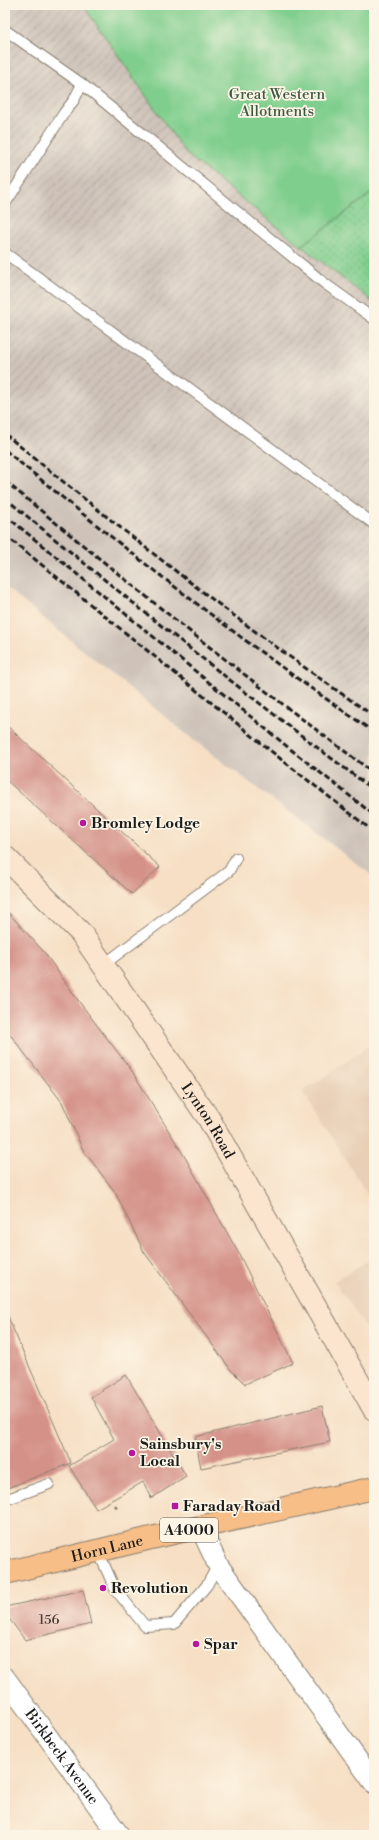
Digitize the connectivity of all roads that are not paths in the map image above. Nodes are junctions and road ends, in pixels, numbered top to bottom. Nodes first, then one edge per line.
1 (5, 30) edge
2 (82, 84) junction
3 (5, 204) edge
4 (5, 254) edge
5 (374, 319) edge
6 (374, 524) edge
7 (5, 858) edge
8 (236, 858) dead end
9 (103, 965) junction
10 (374, 1409) edge
11 (49, 1484) dead end
12 (374, 1488) edge
13 (5, 1500) edge
14 (200, 1527) junction
15 (98, 1550) junction
16 (218, 1565) junction
17 (6, 1569) edge
18 (5, 1678) edge
19 (374, 1783) edge
20 (119, 1835) edge

1 - 2 lane
2 - 3 lane
2 - 5 lane
4 - 6 lane
7 - 9 street, Lynton Road
8 - 9 lane
9 - 10 street, Lynton Road
11 - 13 lane
12 - 14 main road, Horn Lane / A4000
14 - 15 main road, Horn Lane / A4000
14 - 16 street
15 - 16 lane
15 - 17 main road, Horn Lane / A4000
16 - 19 street
18 - 20 street, Birkbeck Avenue

